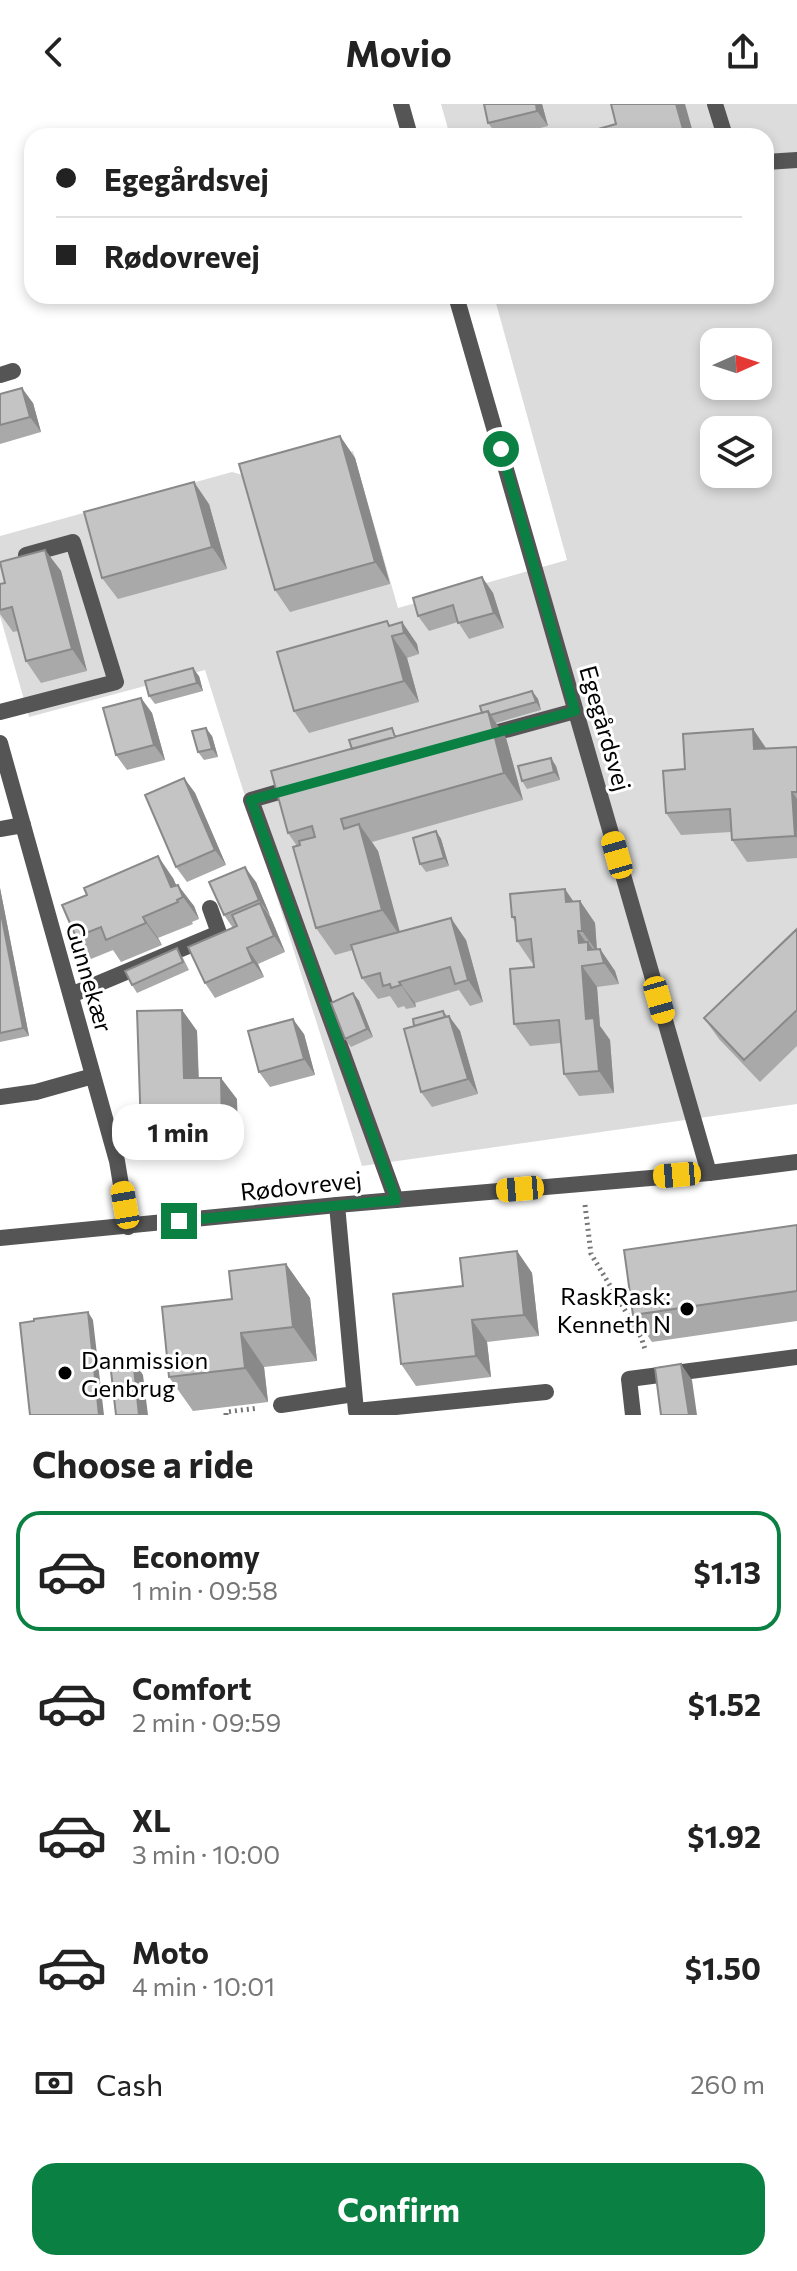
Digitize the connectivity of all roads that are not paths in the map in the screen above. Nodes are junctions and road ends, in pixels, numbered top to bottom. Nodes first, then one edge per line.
1 (401, 104) edge
2 (715, 104) edge
3 (408, 128) edge
4 (722, 128) edge
5 (797, 160) edge
6 (774, 161) edge
7 (458, 304) edge
8 (22, 556) edge
9 (575, 711) junction
10 (0, 712) edge
11 (0, 743) edge
12 (457, 743) edge
13 (310, 783) edge
14 (23, 825) junction
15 (0, 829) edge
16 (210, 908) edge
17 (71, 995) junction
18 (93, 1076) junction
19 (0, 1097) edge
20 (797, 1162) edge
21 (709, 1173) junction
22 (396, 1200) junction
23 (337, 1205) junction
24 (128, 1227) junction
25 (0, 1238) edge
26 (797, 1357) edge
27 (546, 1392) dead end
28 (354, 1394) junction
29 (281, 1405) road end
30 (633, 1415) edge

1 - 3 street
2 - 4 street
5 - 6 street
7 - 9 street, Egegårdsvej
8 - 10 street
9 - 12 street
9 - 21 street, Egegårdsvej
11 - 14 street, Gunnekær
13 - 22 street
14 - 15 street
14 - 17 street, Gunnekær
16 - 17 street
17 - 18 street, Gunnekær
18 - 19 street
18 - 24 street, Gunnekær
20 - 21 street, Rødovrevej
21 - 22 street, Rødovrevej
22 - 23 street, Rødovrevej
23 - 24 street, Rødovrevej
23 - 28 street
24 - 25 street, Rødovrevej
26 - 30 street
27 - 28 street
28 - 29 street

